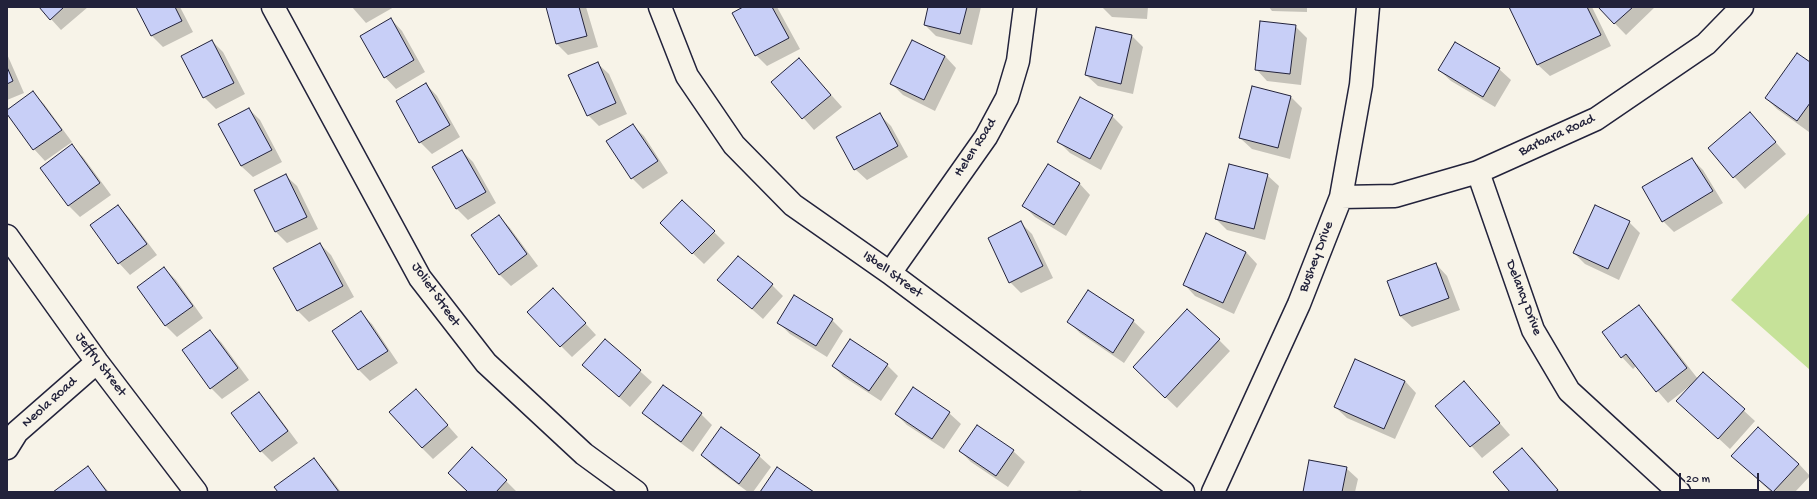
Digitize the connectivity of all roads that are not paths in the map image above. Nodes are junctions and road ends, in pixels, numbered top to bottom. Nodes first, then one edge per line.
1 (273, 7) edge
2 (660, 7) edge
3 (1026, 7) edge
4 (1368, 7) edge
5 (1742, 7) edge
6 (1478, 172) junction
7 (1341, 197) junction
8 (7, 236) edge
9 (890, 273) junction
10 (97, 362) junction
11 (7, 448) edge
12 (196, 492) edge
13 (636, 492) edge
14 (1183, 492) edge
15 (1213, 492) edge
16 (1679, 492) edge

1 - 13 street, Joliet Street
2 - 9 street, Isbell Street
3 - 9 street, Helen Road
4 - 7 street, Bushey Drive
5 - 6 street, Barbara Road
6 - 7 street, Barbara Road
6 - 16 street, Delancy Drive
7 - 15 street, Bushey Drive
8 - 10 street, Jeffry Street
9 - 14 street, Isbell Street
10 - 11 street, Neola Road
10 - 12 street, Jeffry Street

